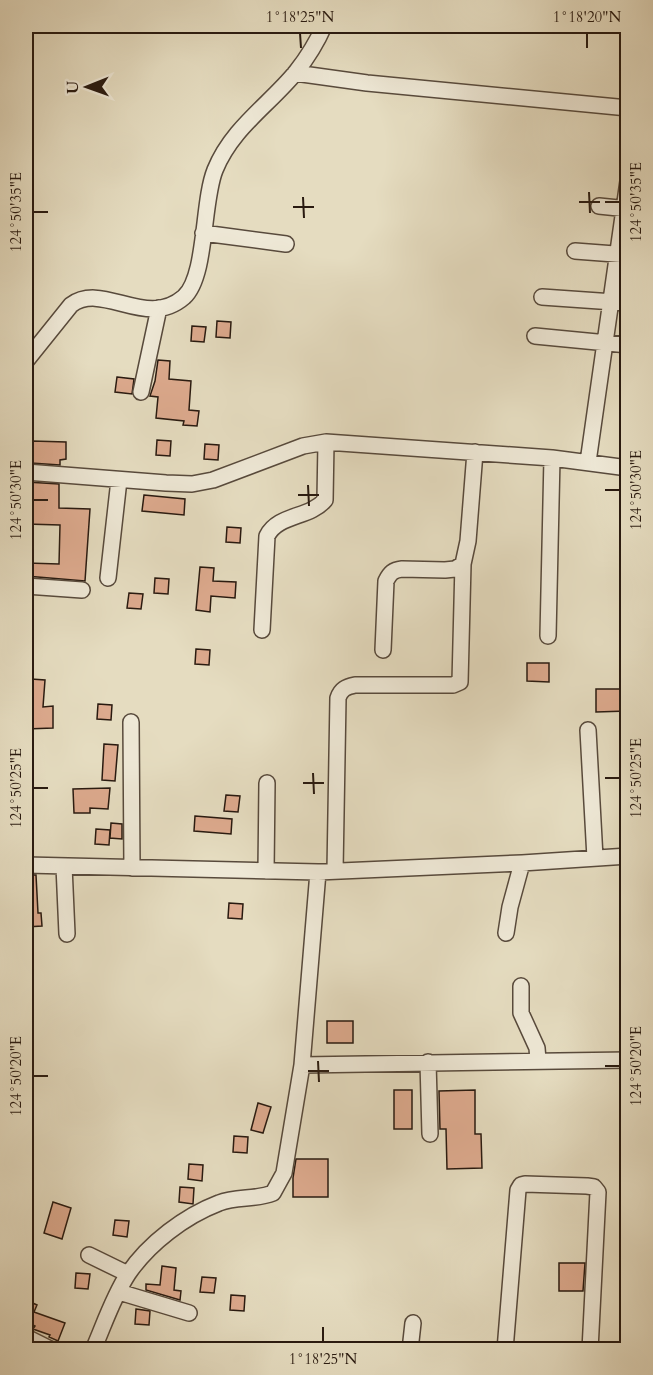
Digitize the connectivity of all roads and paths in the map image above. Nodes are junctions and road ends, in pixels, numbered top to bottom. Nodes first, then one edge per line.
1 (324, 26) edge
2 (295, 73) junction
3 (627, 108) edge
4 (627, 180) edge
5 (599, 206) dead end
6 (625, 209) edge
7 (203, 233) junction
8 (286, 244) dead end
9 (575, 251) dead end
10 (622, 255) edge
11 (542, 297) dead end
12 (610, 302) junction
13 (627, 303) edge
14 (159, 308) junction
15 (535, 336) dead end
16 (604, 342) junction
17 (627, 345) edge
18 (26, 361) edge
19 (141, 392) dead end
20 (326, 442) junction
21 (475, 452) junction
22 (552, 458) junction
23 (588, 462) junction
24 (627, 468) edge
25 (26, 472) edge
26 (119, 480) junction
27 (463, 564) junction
28 (108, 578) dead end
29 (26, 586) edge
30 (82, 590) dead end
31 (262, 630) dead end
32 (548, 636) dead end
33 (383, 650) dead end
34 (131, 722) dead end
35 (588, 730) dead end
36 (267, 783) dead end
37 (627, 856) edge
38 (595, 858) junction
39 (522, 863) junction
40 (26, 866) edge
41 (64, 866) junction
42 (132, 868) junction
43 (266, 871) junction
44 (335, 871) junction
45 (318, 872) junction
46 (506, 933) dead end
47 (67, 934) dead end
48 (521, 986) dead end
49 (538, 1060) junction
50 (627, 1060) edge
51 (428, 1062) junction
52 (302, 1065) junction
53 (430, 1134) dead end
54 (89, 1255) dead end
55 (128, 1274) junction
56 (119, 1292) junction
57 (189, 1313) dead end
58 (413, 1323) dead end
59 (26, 1337) edge
60 (52, 1350) edge
61 (93, 1350) edge
62 (410, 1350) edge
63 (505, 1350) edge
64 (590, 1350) edge

1 - 2 street
2 - 3 street
2 - 7 street
4 - 6 street
5 - 6 street
6 - 10 street
7 - 8 street
7 - 14 street
9 - 10 street
10 - 12 street
11 - 12 street
12 - 13 street
12 - 16 street
14 - 18 street
14 - 19 street
15 - 16 street
16 - 17 street
16 - 23 street
20 - 21 street
20 - 26 street
20 - 31 street
21 - 22 street
21 - 27 street
22 - 23 street
22 - 32 street
23 - 24 street
25 - 26 street
26 - 28 street
27 - 33 street
27 - 44 street
29 - 30 street
34 - 42 street
35 - 38 street
36 - 43 street
37 - 38 street
38 - 39 street
39 - 44 street
39 - 46 street
40 - 41 street
41 - 42 street
41 - 47 street
42 - 43 street
43 - 45 street
44 - 45 street
45 - 52 street
48 - 49 street
49 - 50 street
49 - 51 street
51 - 52 street
51 - 53 street
52 - 55 street
54 - 55 street
55 - 56 street
56 - 57 street
56 - 61 street
58 - 62 street
59 - 60 street
63 - 64 street

